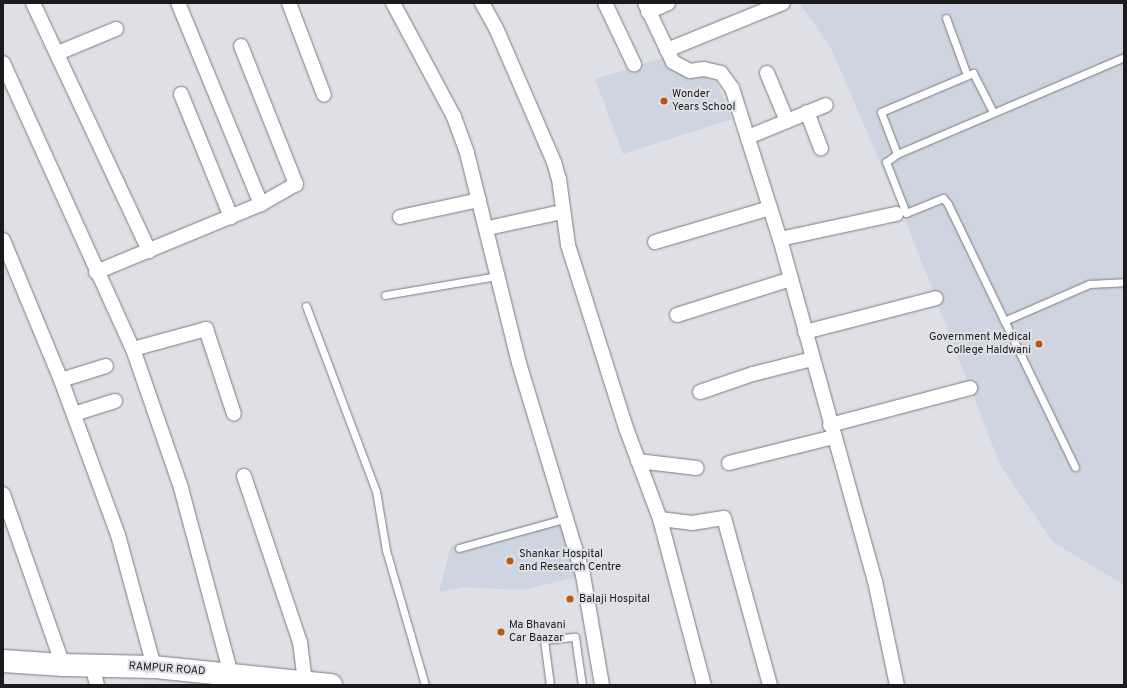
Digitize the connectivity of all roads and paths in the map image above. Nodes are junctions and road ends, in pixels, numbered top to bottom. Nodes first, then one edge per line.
1 (33, 3) edge
2 (178, 3) edge
3 (289, 3) edge
4 (393, 3) edge
5 (482, 3) edge
6 (605, 3) edge
7 (668, 3) edge
8 (783, 3) edge
9 (646, 7) edge
10 (946, 18) dead end
11 (116, 30) dead end
12 (241, 46) dead end
13 (667, 50) junction
14 (58, 52) junction
15 (1124, 57) edge
16 (3, 63) edge
17 (634, 64) dead end
18 (767, 73) dead end
19 (967, 75) junction
20 (181, 94) dead end
21 (324, 95) dead end
22 (826, 105) dead end
23 (807, 112) junction
24 (994, 112) junction
25 (787, 121) junction
26 (748, 137) junction
27 (821, 148) dead end
28 (897, 154) junction
29 (479, 200) junction
30 (261, 204) junction
31 (770, 208) junction
32 (562, 212) junction
33 (896, 214) dead end
34 (231, 217) junction
35 (400, 217) dead end
36 (488, 228) junction
37 (780, 239) junction
38 (3, 240) edge
39 (655, 242) dead end
40 (149, 251) junction
41 (96, 272) junction
42 (497, 276) junction
43 (791, 279) junction
44 (1124, 282) edge
45 (385, 295) dead end
46 (936, 298) dead end
47 (306, 306) dead end
48 (677, 315) dead end
49 (1004, 321) junction
50 (805, 332) junction
51 (133, 349) junction
52 (812, 359) junction
53 (106, 366) dead end
54 (61, 380) junction
55 (970, 388) dead end
56 (700, 392) dead end
57 (115, 401) dead end
58 (74, 414) junction
59 (234, 414) dead end
60 (832, 431) junction
61 (638, 461) junction
62 (729, 463) dead end
63 (1075, 467) dead end
64 (697, 468) dead end
65 (244, 476) dead end
66 (3, 494) edge
67 (567, 518) junction
68 (660, 519) junction
69 (459, 548) dead end
70 (3, 661) edge
71 (63, 665) junction
72 (154, 667) junction
73 (94, 675) edge
74 (231, 675) junction
75 (202, 678) edge
76 (305, 682) junction
77 (331, 685) edge
78 (425, 685) edge
79 (550, 685) edge
80 (582, 685) edge
81 (602, 685) edge
82 (704, 685) edge
83 (770, 685) edge
84 (897, 685) edge

1 - 14 street
2 - 30 street
3 - 21 street
4 - 29 street
5 - 32 street
6 - 17 street
7 - 9 street
8 - 13 street
9 - 13 street
10 - 19 lane
11 - 14 street
12 - 30 street
13 - 26 street
14 - 40 street
15 - 24 lane
16 - 41 street
18 - 25 street
19 - 24 lane
19 - 28 lane
20 - 34 street
22 - 23 street
23 - 25 street
23 - 27 street
24 - 28 lane
25 - 26 street
26 - 31 street
28 - 49 lane
29 - 35 street
29 - 36 street
30 - 34 street
31 - 37 street
31 - 39 street
32 - 36 street
32 - 61 street
33 - 37 street
34 - 40 street
36 - 42 street
37 - 43 street
38 - 54 street
40 - 41 street
41 - 51 street
42 - 45 lane
42 - 67 street
43 - 48 street
43 - 50 street
44 - 49 lane
46 - 50 street
47 - 78 lane
49 - 63 lane
50 - 52 street
51 - 59 street
51 - 74 street
52 - 56 street
52 - 60 street
53 - 54 street
54 - 58 street
55 - 60 street
57 - 58 street
58 - 72 street
60 - 62 street
60 - 84 street
61 - 64 street
61 - 68 street
65 - 76 street
66 - 71 street
67 - 69 lane
67 - 81 street
68 - 82 street
68 - 83 street
70 - 71 main road, RAMPUR ROAD
71 - 73 main road, RAMPUR ROAD
72 - 73 main road, RAMPUR ROAD
72 - 75 main road, RAMPUR ROAD
74 - 75 main road, RAMPUR ROAD
74 - 76 main road, RAMPUR ROAD
76 - 77 main road, RAMPUR ROAD
79 - 80 lane

